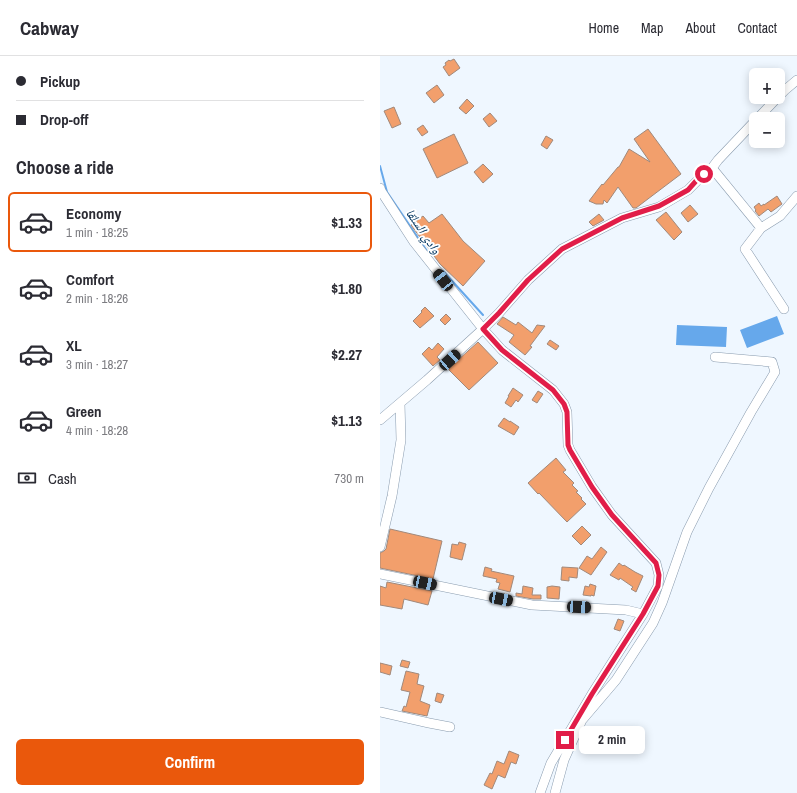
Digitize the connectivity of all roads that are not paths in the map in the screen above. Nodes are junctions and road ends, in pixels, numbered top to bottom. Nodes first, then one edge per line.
1 (797, 80) edge
2 (785, 90) edge
3 (771, 104) edge
4 (763, 112) edge
5 (749, 127) edge
6 (712, 168) junction
7 (380, 188) edge
8 (797, 196) edge
9 (761, 228) junction
10 (784, 309) dead end
11 (483, 329) junction
12 (715, 357) dead end
13 (400, 403) junction
14 (380, 420) edge
15 (380, 547) edge
16 (380, 574) edge
17 (643, 614) junction
18 (380, 712) edge
19 (450, 727) dead end
20 (540, 793) edge
21 (555, 793) edge

1 - 2 street
3 - 4 street
5 - 6 street
6 - 9 street
6 - 11 street
7 - 11 street
8 - 9 street
9 - 10 street
11 - 13 street
11 - 17 street
12 - 21 street
13 - 14 street
13 - 15 street
16 - 17 street
17 - 20 street
18 - 19 street

